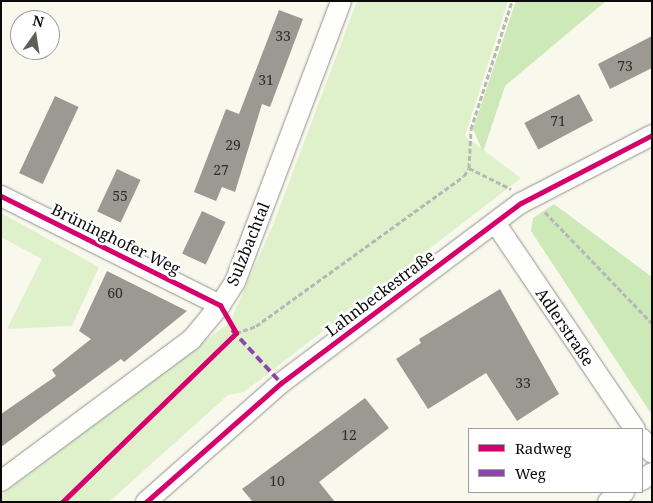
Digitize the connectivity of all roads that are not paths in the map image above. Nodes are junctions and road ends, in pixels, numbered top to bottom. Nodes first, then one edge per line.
1 (341, 1) edge
2 (652, 135) edge
3 (1, 196) edge
4 (496, 224) junction
5 (220, 306) junction
6 (634, 428) edge
7 (643, 440) edge
8 (652, 453) edge
9 (1, 481) edge
10 (622, 493) edge
11 (146, 502) edge
12 (608, 502) edge

1 - 5 street, Sulzbachtal
2 - 4 street, Lahnbeckestraße
3 - 5 street, Brüninghofer Weg
4 - 6 street, Adlerstraße
4 - 11 street, Lahnbeckestraße
5 - 9 street, Sulzbachtal
7 - 8 street
10 - 12 street

